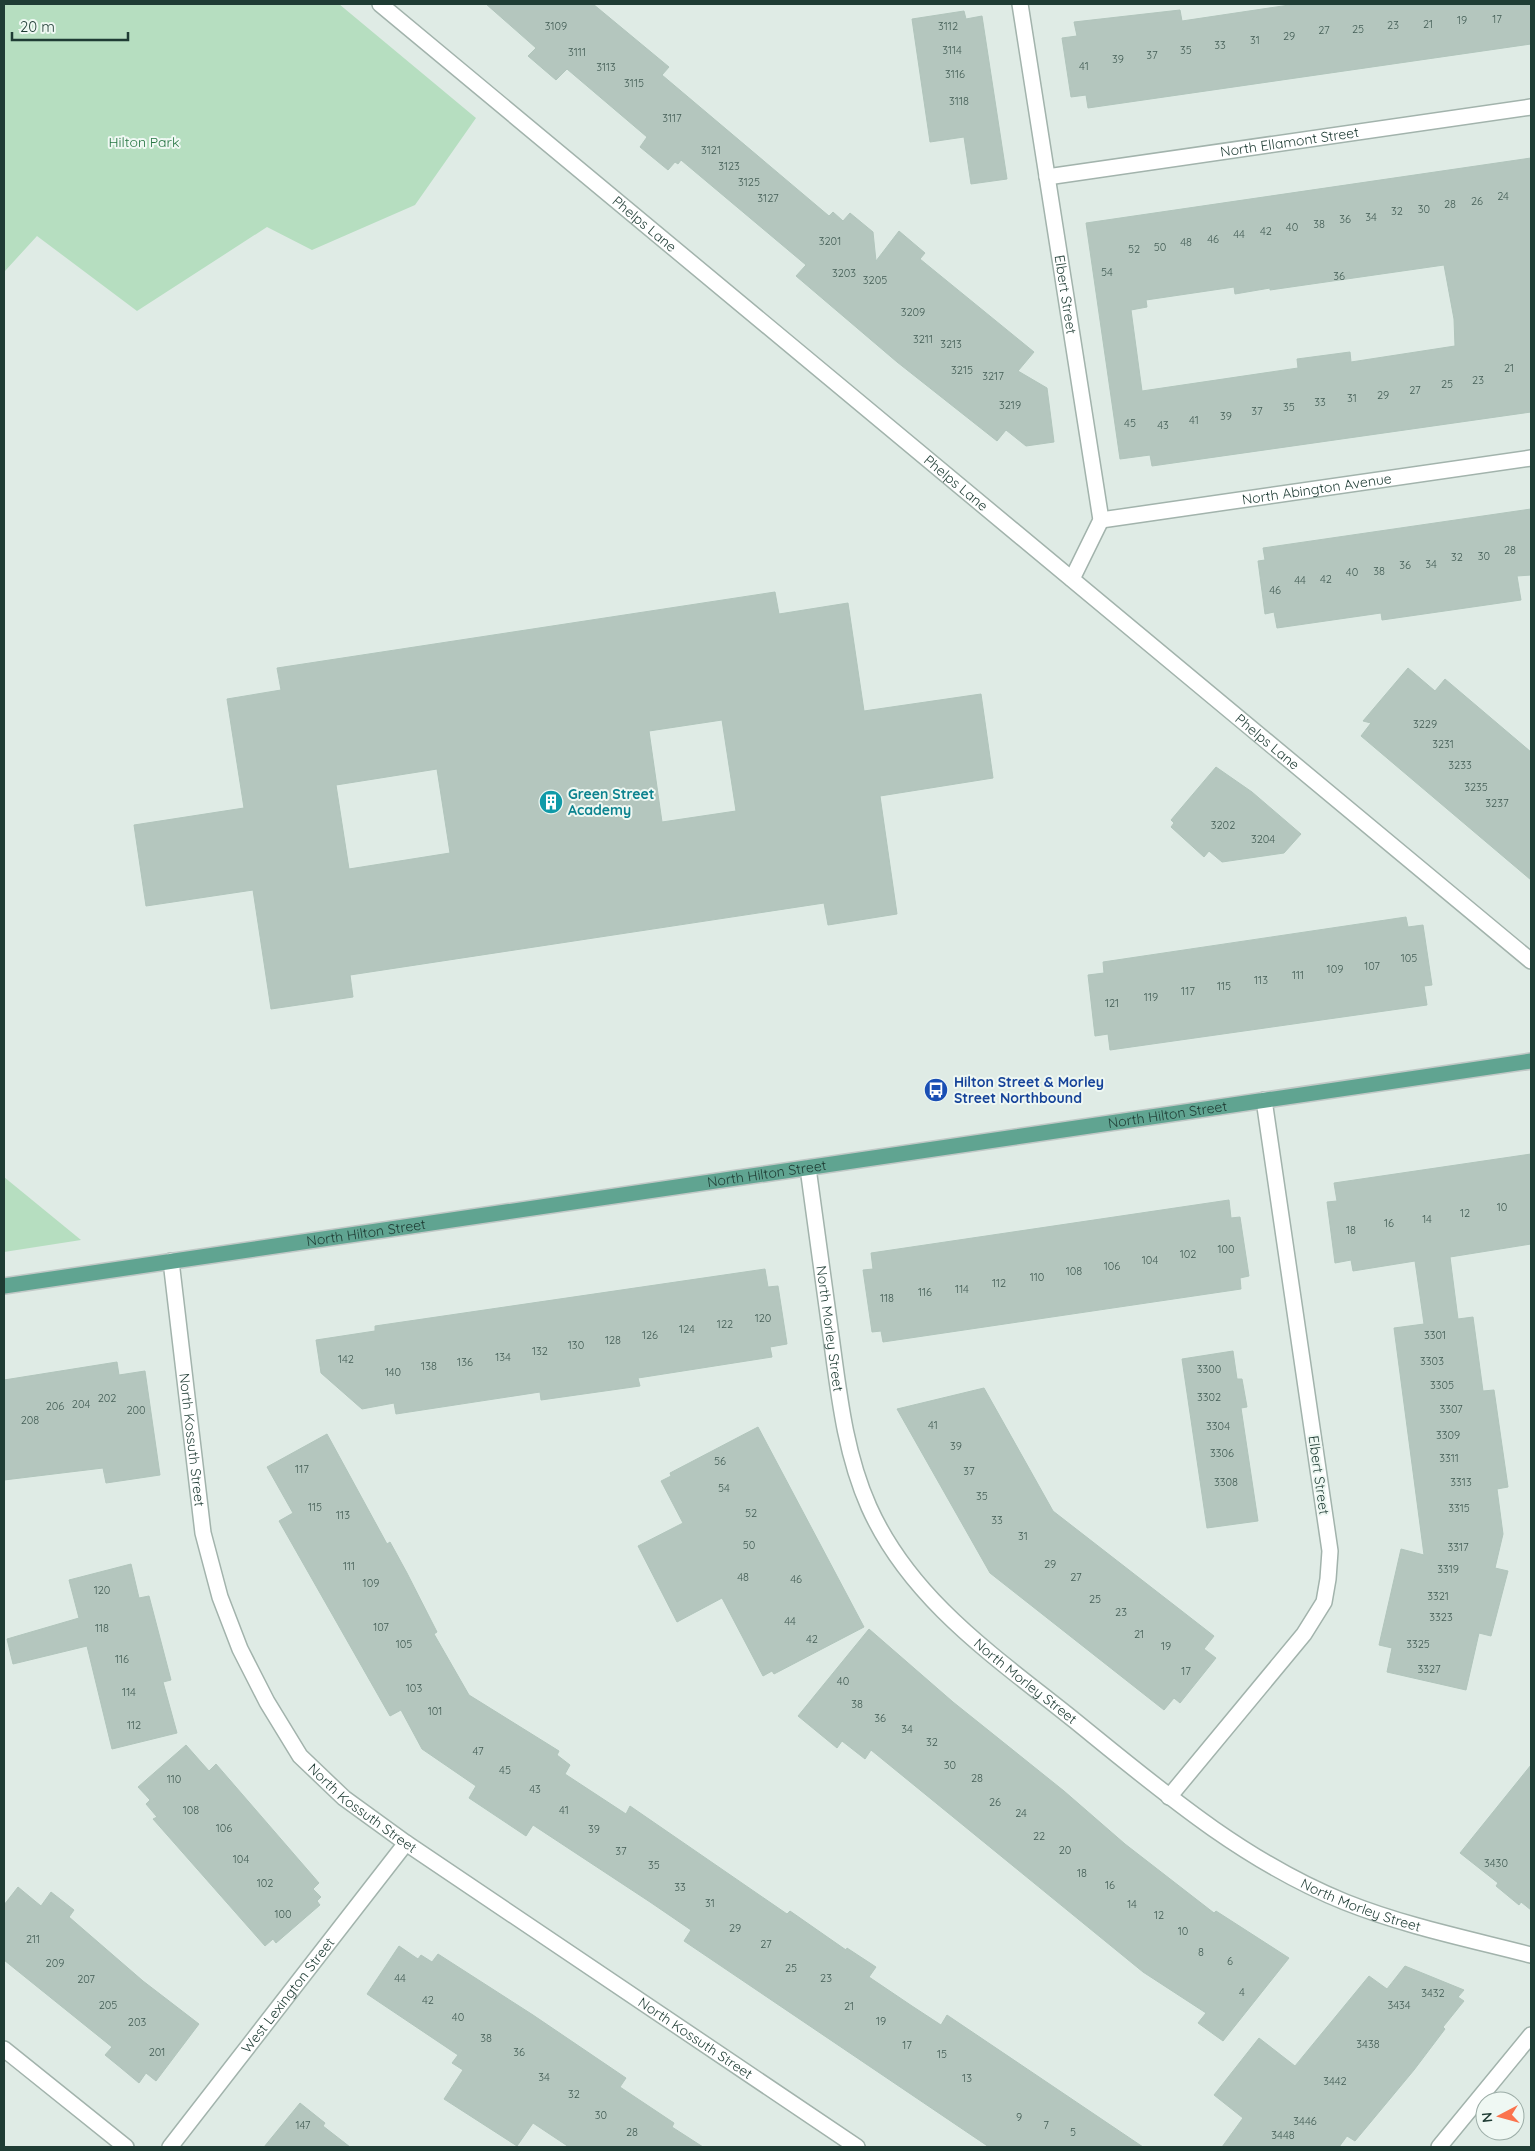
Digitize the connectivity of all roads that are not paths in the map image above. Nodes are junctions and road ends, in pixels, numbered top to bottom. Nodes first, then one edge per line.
1 (380, 4) edge
2 (1020, 4) edge
3 (1531, 107) edge
4 (1047, 177) junction
5 (1531, 458) edge
6 (1101, 520) junction
7 (1072, 579) junction
8 (1531, 961) edge
9 (1531, 1062) edge
10 (1264, 1100) junction
11 (808, 1168) junction
12 (171, 1261) junction
13 (4, 1286) edge
14 (1169, 1797) junction
15 (406, 1843) junction
16 (1531, 1955) edge
17 (1531, 2035) edge
18 (4, 2049) edge
19 (126, 2147) edge
20 (170, 2147) edge
21 (857, 2147) edge
22 (1439, 2147) edge

1 - 7 street, Phelps Lane
2 - 4 street, Elbert Street
3 - 4 street, North Ellamont Street
4 - 6 street, Elbert Street
5 - 6 street, North Abington Avenue
6 - 7 street
7 - 8 street, Phelps Lane
9 - 10 main road, North Hilton Street
10 - 11 main road, North Hilton Street
10 - 14 street, Elbert Street
11 - 12 main road, North Hilton Street
11 - 14 street, North Morley Street
12 - 13 main road, North Hilton Street
12 - 15 street, North Kossuth Street
14 - 16 street, North Morley Street
15 - 20 street, West Lexington Street
15 - 21 street, North Kossuth Street
17 - 22 street
18 - 19 street

